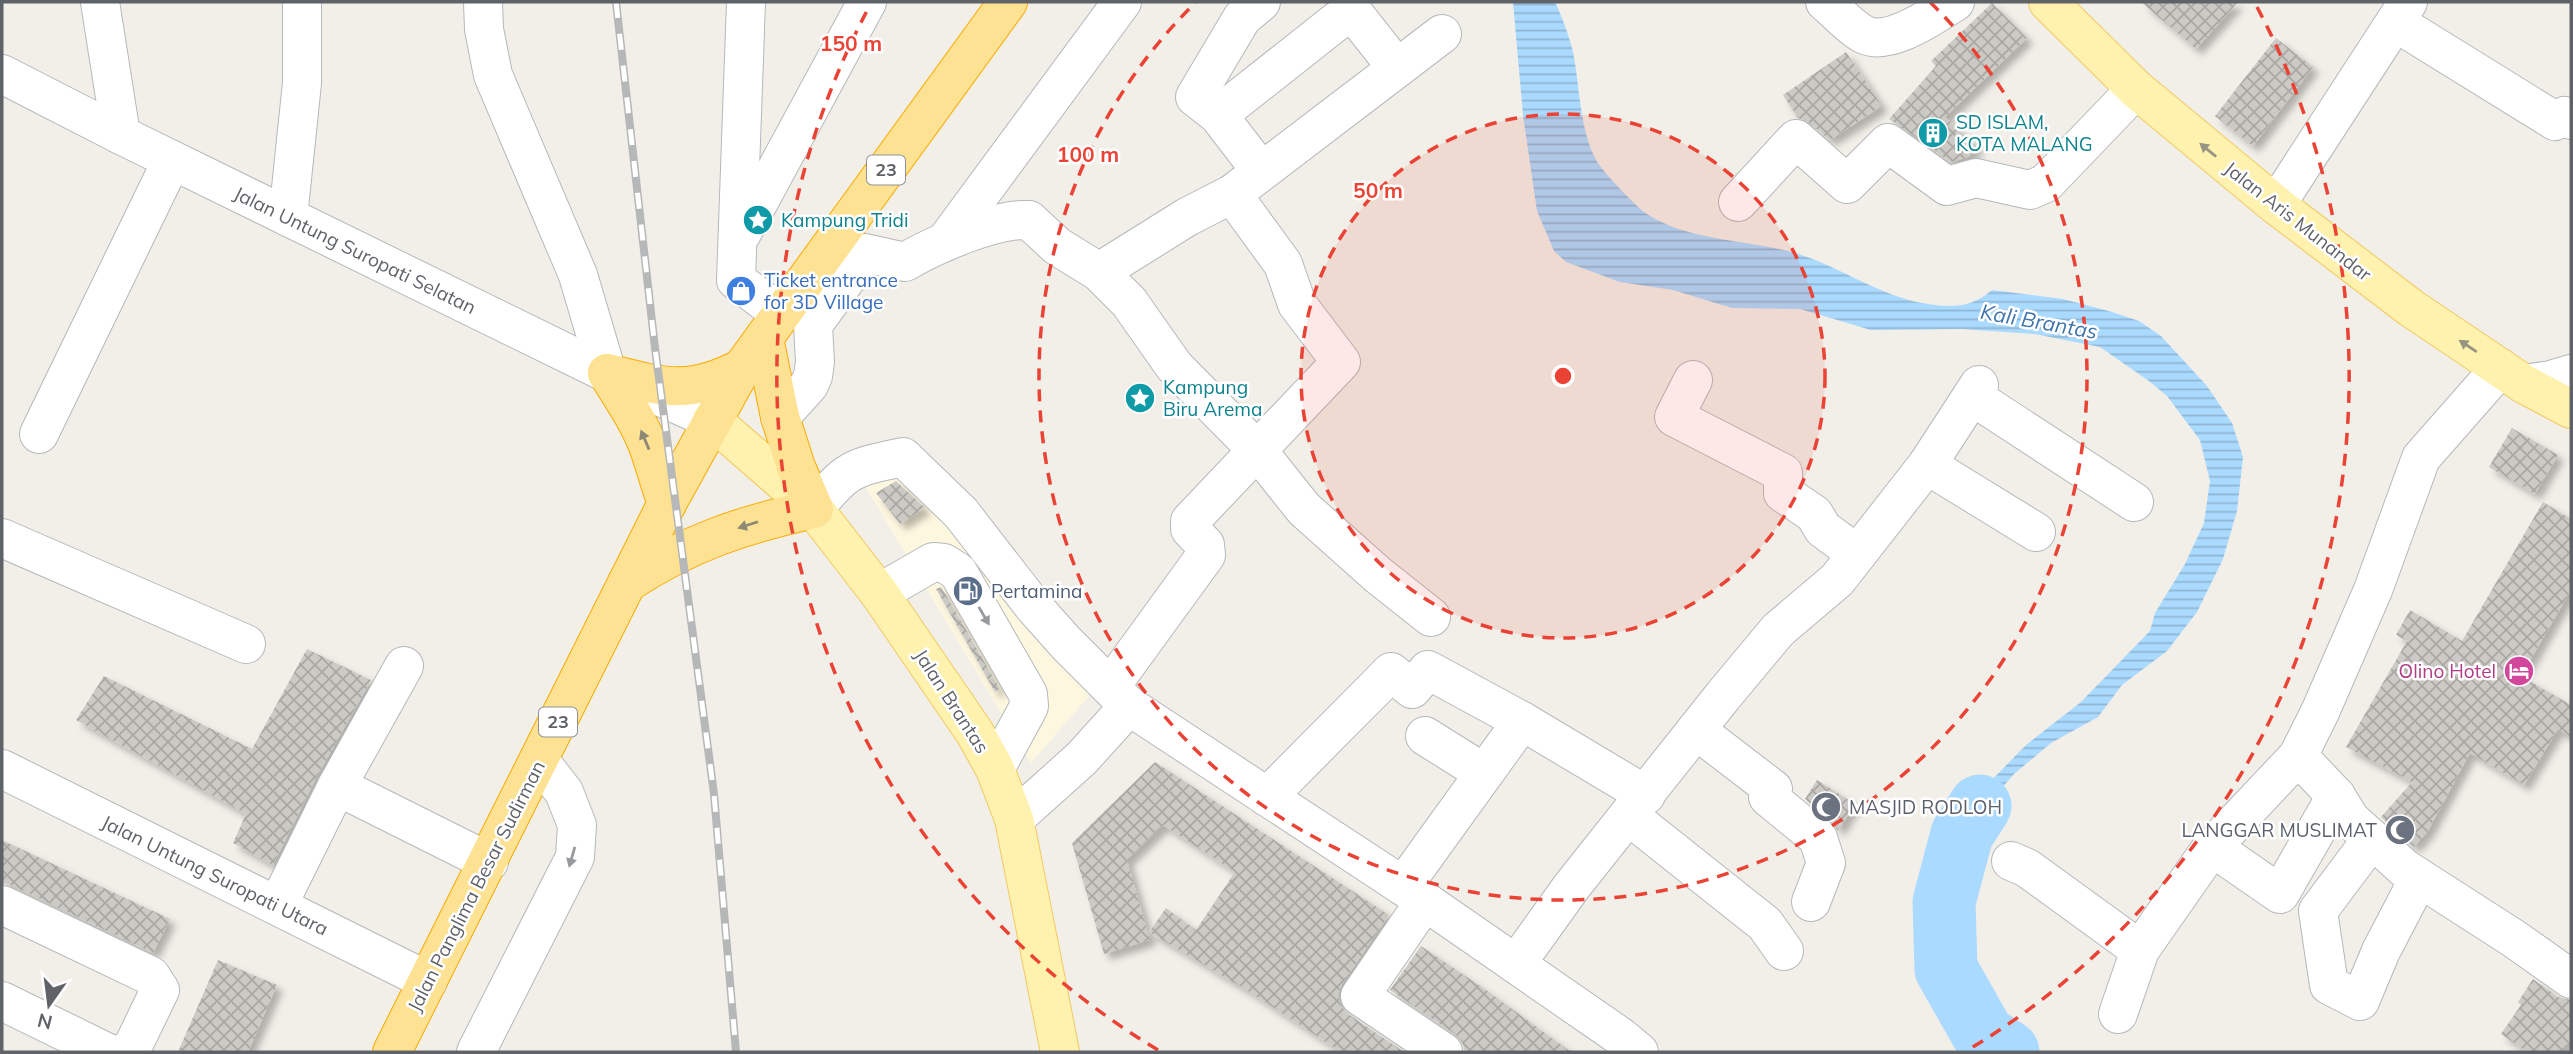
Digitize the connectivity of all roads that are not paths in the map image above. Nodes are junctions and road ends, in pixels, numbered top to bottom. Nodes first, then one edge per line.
1 (100, 2) edge
2 (302, 2) edge
3 (483, 2) edge
4 (746, 2) edge
5 (867, 2) edge
6 (1008, 2) edge
7 (1122, 2) edge
8 (1261, 2) edge
9 (1825, 2) edge
10 (1955, 2) edge
11 (2057, 5) edge
12 (1329, 11) edge
13 (2402, 12) edge
14 (1442, 34) dead end
15 (1396, 68) junction
16 (2, 74) edge
17 (2136, 89) junction
18 (1218, 115) junction
19 (2571, 120) edge
20 (121, 135) junction
21 (172, 160) junction
22 (1247, 182) junction
23 (1738, 202) dead end
24 (2276, 205) junction
25 (288, 217) junction
26 (737, 241) junction
27 (945, 242) junction
28 (1099, 272) junction
29 (762, 340) junction
30 (607, 373) junction
31 (2571, 374) edge
32 (2512, 376) junction
33 (1693, 380) dead end
34 (2571, 409) edge
35 (780, 417) junction
36 (712, 420) junction
37 (39, 434) dead end
38 (1257, 450) junction
39 (1927, 466) junction
40 (2134, 502) dead end
41 (667, 504) junction
42 (814, 509) junction
43 (2036, 532) dead end
44 (2, 538) edge
45 (1857, 554) junction
46 (626, 583) junction
47 (879, 593) junction
48 (1431, 617) dead end
49 (246, 644) dead end
50 (404, 666) dead end
51 (1120, 696) junction
52 (1522, 721) junction
53 (1696, 730) junction
54 (1425, 736) dead end
55 (2298, 756) junction
56 (540, 760) junction
57 (2, 769) edge
58 (995, 769) junction
59 (1484, 773) junction
60 (337, 786) junction
61 (2336, 796) junction
62 (1267, 797) junction
63 (1637, 805) junction
64 (1014, 819) junction
65 (2372, 839) junction
66 (2213, 847) junction
67 (2011, 861) dead end
68 (489, 862) junction
69 (2419, 878) junction
70 (284, 892) junction
71 (1414, 894) junction
72 (1811, 902) dead end
73 (2, 905) edge
74 (2140, 950) junction
75 (1784, 951) dead end
76 (1516, 964) junction
77 (2571, 979) edge
78 (428, 981) junction
79 (2, 1001) edge
80 (2118, 1014) dead end
81 (123, 1052) edge
82 (392, 1052) edge
83 (476, 1052) edge
84 (1060, 1052) edge
85 (1443, 1052) edge
86 (1639, 1052) edge

1 - 20 street
2 - 25 street
3 - 30 street
4 - 26 street
5 - 26 street
6 - 29 highway, 23
7 - 27 street
8 - 18 street
9 - 10 street
11 - 17 main road, Jalan Aris Munandar
12 - 15 street
12 - 18 street
13 - 19 street
13 - 24 street
14 - 15 street
15 - 22 street
16 - 20 street, Jalan Untung Suropati Selatan
17 - 23 street
24 -> 17 main road, Jalan Aris Munandar
18 - 22 street
20 - 21 street, Jalan Untung Suropati Selatan
21 - 25 street, Jalan Untung Suropati Selatan
21 - 37 street
22 - 28 street
22 - 38 street
32 -> 24 main road, Jalan Aris Munandar
25 - 30 street, Jalan Untung Suropati Selatan
26 - 29 street
27 - 28 street
27 - 35 street
28 - 38 street
29 - 30 highway
29 - 35 highway
29 - 36 highway, 23
30 - 36 street, Jalan Untung Suropati Selatan
41 -> 30 highway
31 - 32 street
32 - 34 main road, Jalan Aris Munandar
32 - 55 street
33 - 45 street
35 - 42 highway
36 - 41 highway, Jalan Panglima Besar Sudirman / 23
36 - 42 main road, Jalan Brantas
38 - 48 street
38 - 51 street
39 - 40 street
39 - 43 street
39 - 45 street
41 - 46 highway, Jalan Panglima Besar Sudirman / 23
42 -> 46 highway
42 - 47 main road, Jalan Brantas
42 - 51 street
44 - 49 street
45 - 53 street
46 - 56 highway, Jalan Panglima Besar Sudirman / 23
47 - 58 main road, Jalan Brantas
47 -> 58 street
50 - 60 street
51 - 62 street
51 - 64 street
52 - 59 street
52 - 62 street
52 - 63 street
53 - 63 street
53 - 72 street
54 - 59 street
55 - 61 street
55 - 66 street
56 - 68 highway, Jalan Panglima Besar Sudirman / 23
56 -> 83 street
57 - 70 street, Jalan Untung Suropati Utara
58 - 64 main road, Jalan Brantas
59 - 71 street
60 - 68 street
60 - 70 street
61 - 65 street
61 - 66 street
62 - 71 street
63 - 75 street
63 - 76 street
64 - 84 main road, Jalan Brantas
65 - 69 street
65 - 69 street
66 - 74 street
67 - 74 street
68 - 78 highway, Jalan Panglima Besar Sudirman / 23
69 - 77 street
70 - 78 street, Jalan Untung Suropati Utara
71 - 76 street
71 - 85 street
73 - 81 street
74 - 80 street
76 - 86 street
78 - 82 highway, Jalan Panglima Besar Sudirman / 23
79 - 81 street

